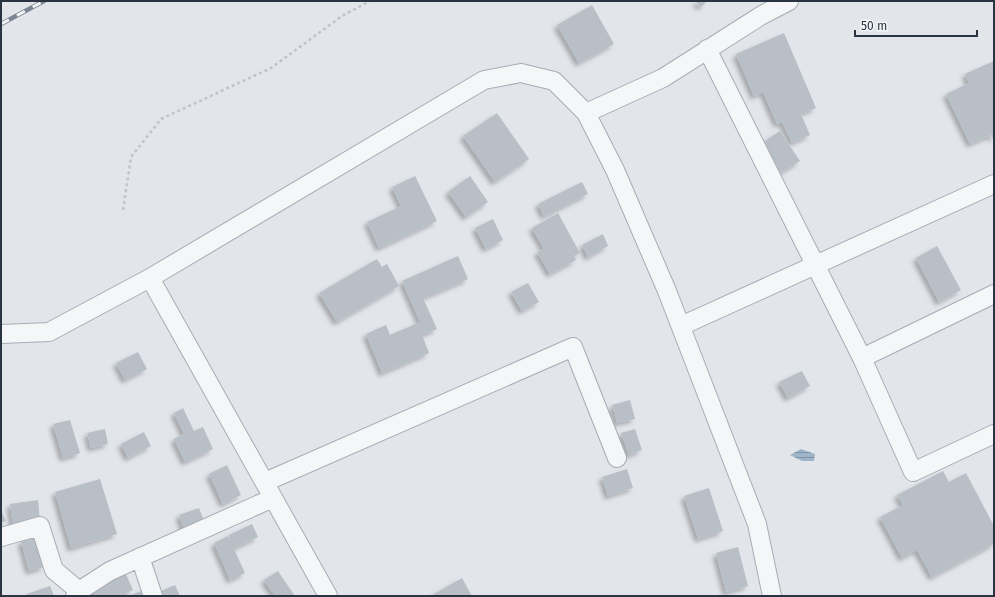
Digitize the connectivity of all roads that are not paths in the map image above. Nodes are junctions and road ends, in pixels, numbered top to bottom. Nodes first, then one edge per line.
1 (789, 1) edge
2 (707, 49) junction
3 (586, 113) junction
4 (994, 184) edge
5 (815, 265) junction
6 (150, 278) junction
7 (994, 294) edge
8 (681, 326) junction
9 (1, 334) edge
10 (862, 358) junction
11 (994, 434) edge
12 (617, 458) dead end
13 (269, 490) junction
14 (1, 536) edge
15 (140, 557) junction
16 (77, 593) edge
17 (153, 596) edge
18 (328, 596) edge
19 (772, 596) edge

1 - 2 street
2 - 3 street
2 - 5 street
3 - 6 street
3 - 8 street
4 - 5 street
5 - 8 street
5 - 10 street
6 - 9 street
6 - 13 street
7 - 10 street
8 - 19 street
10 - 11 street
12 - 13 street
13 - 15 street
13 - 18 street
14 - 16 street
15 - 16 street
15 - 17 street

